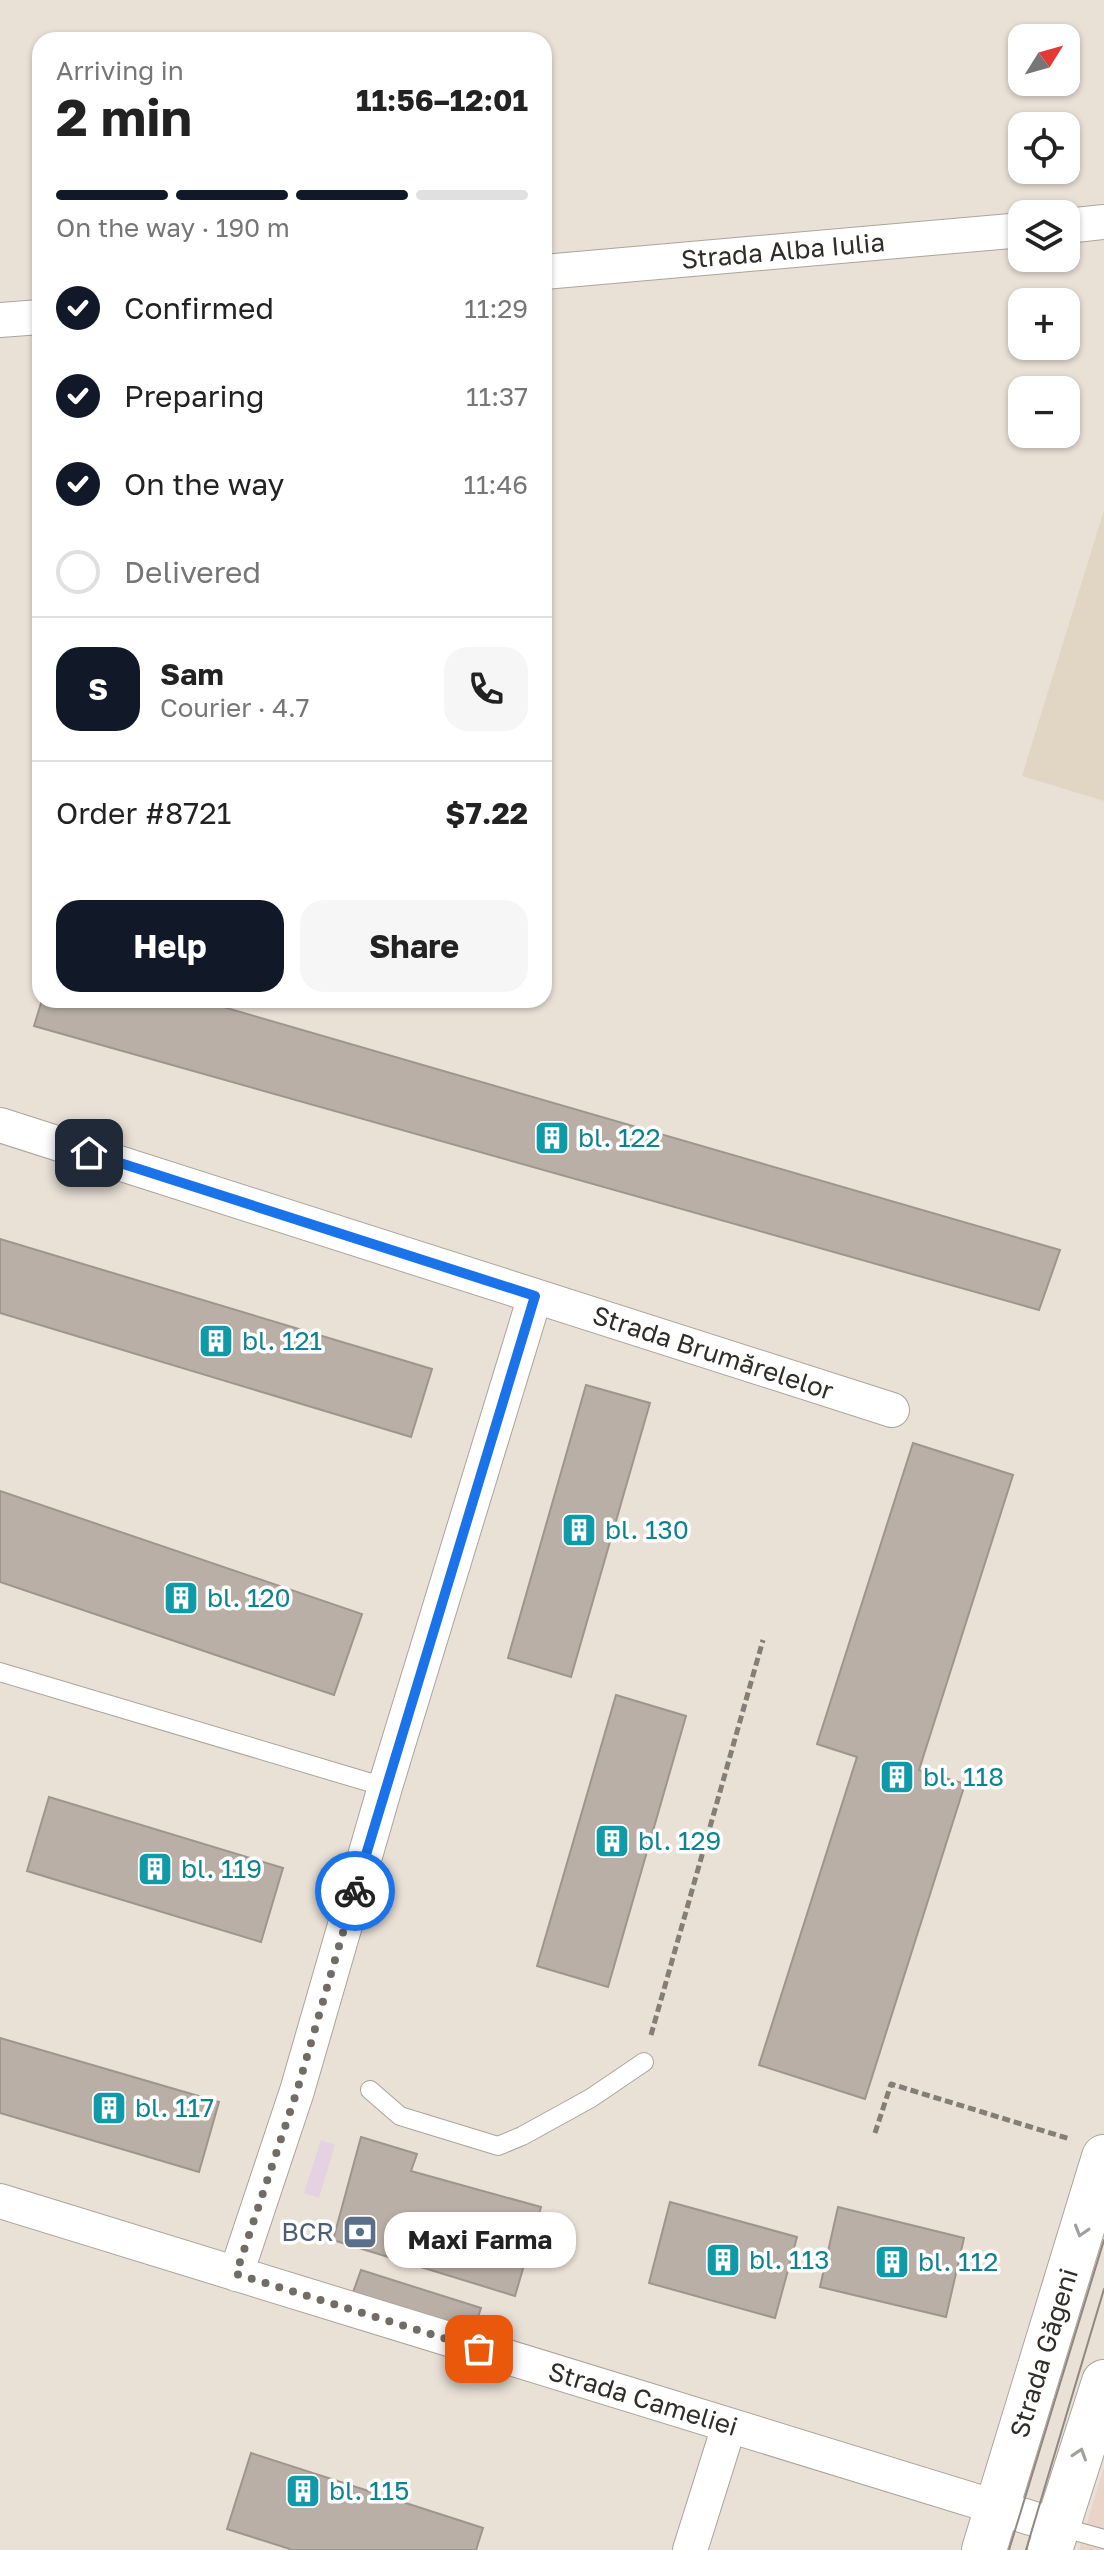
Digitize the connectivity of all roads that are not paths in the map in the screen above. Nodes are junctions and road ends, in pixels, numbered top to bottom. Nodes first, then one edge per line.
1 (1104, 222) edge
2 (1080, 225) edge
3 (1008, 231) edge
4 (552, 271) edge
5 (32, 318) edge
6 (0, 320) edge
7 (0, 1125) edge
8 (535, 1296) junction
9 (892, 1410) dead end
10 (0, 1672) edge
11 (385, 1787) junction
12 (644, 2062) road end
13 (370, 2090) dead end
14 (1094, 2150) edge
15 (0, 2201) edge
16 (236, 2274) junction
17 (1104, 2382) edge
18 (729, 2426) junction
19 (997, 2508) junction
20 (1053, 2538) edge
21 (1104, 2539) edge
22 (690, 2550) edge
23 (984, 2550) edge

1 - 2 street
3 - 4 street, Strada Alba Iulia
5 - 6 street
7 - 8 street, Strada Brumărelelor
8 - 9 street, Strada Brumărelelor
8 - 11 street
10 - 11 lane
11 - 16 street
12 - 13 lane
14 -> 19 main road, Strada Găgeni
15 - 16 street, Strada Cameliei
16 - 18 street, Strada Cameliei
20 -> 17 main road
18 - 19 street, Strada Cameliei
18 - 22 street
19 - 20 street, Strada Cameliei
19 - 23 main road, Strada Găgeni
20 - 21 lane

